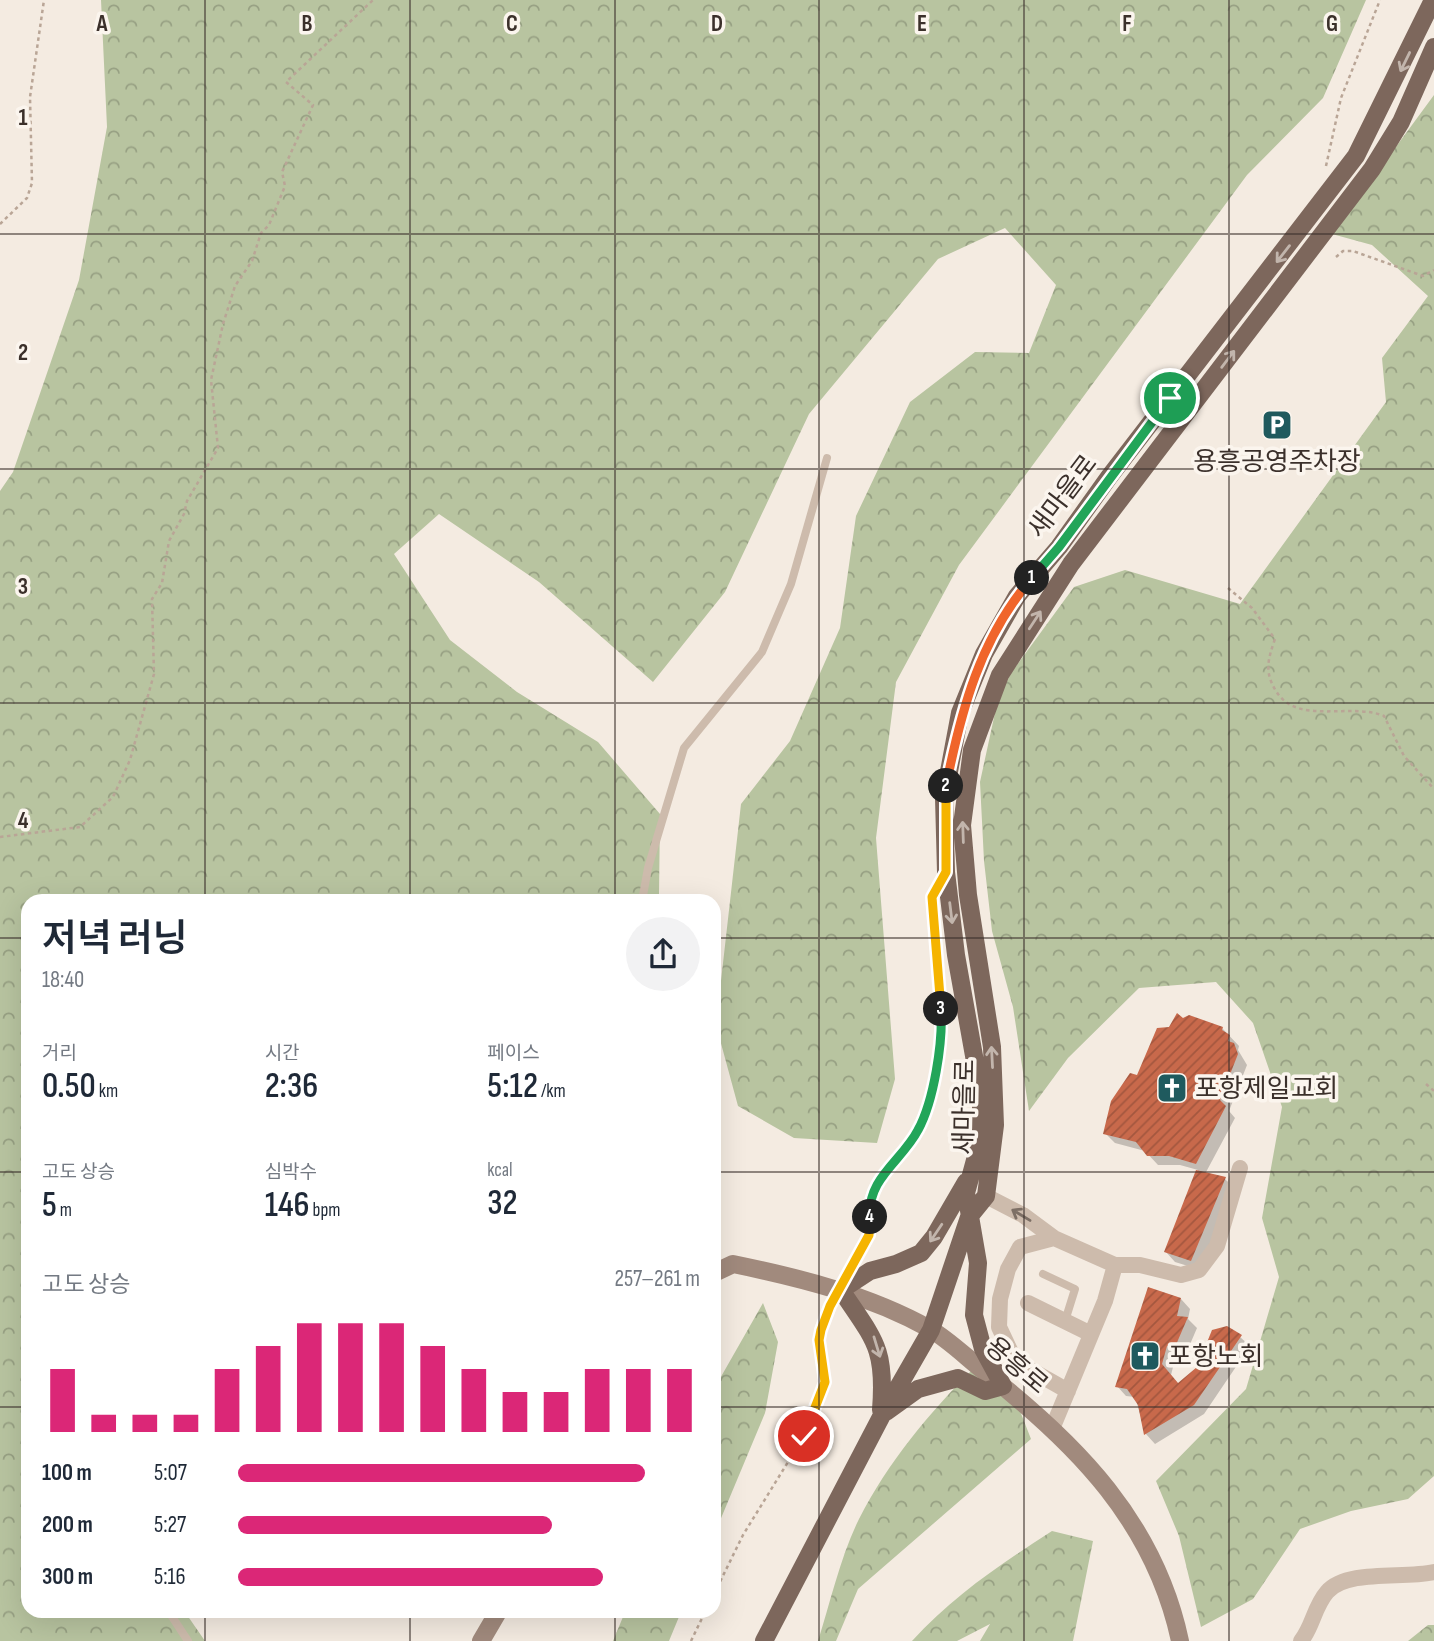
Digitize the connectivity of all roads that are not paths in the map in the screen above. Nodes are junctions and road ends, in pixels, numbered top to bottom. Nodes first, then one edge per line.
1 (1433, 0) edge
2 (1434, 47) edge
3 (827, 458) dead end
4 (643, 894) edge
5 (1240, 1168) dead end
6 (971, 1174) junction
7 (986, 1196) junction
8 (969, 1217) junction
9 (1054, 1238) junction
10 (1115, 1265) junction
11 (721, 1270) edge
12 (1043, 1274) dead end
13 (841, 1290) junction
14 (1028, 1303) dead end
15 (1065, 1321) junction
16 (931, 1329) junction
17 (1091, 1334) junction
18 (1003, 1386) junction
19 (1068, 1391) junction
20 (881, 1417) junction
21 (1052, 1430) junction
22 (1434, 1572) edge
23 (173, 1618) edge
24 (494, 1618) edge
25 (188, 1641) edge
26 (481, 1641) edge
27 (765, 1641) edge
28 (1180, 1641) edge
29 (1301, 1641) edge

1 -> 6 main road, 새마을로
7 -> 2 main road, 새마을로
3 - 4 lane
5 - 10 street
6 - 8 main road, 새마을로
6 -> 13 main road
7 - 8 main road, 새마을로
9 -> 7 street
8 - 16 main road, 새마을로
8 - 18 main road
9 - 10 street
9 - 19 street
10 - 17 street
11 - 13 main road, 용흥로
12 - 15 lane
13 - 16 main road, 용흥로
13 -> 20 main road
14 - 15 street
15 - 17 street
16 - 18 main road, 용흥로
16 - 20 main road, 새마을로
17 - 19 street
18 - 20 main road
18 - 21 main road, 용흥로
19 - 21 street
20 - 27 main road, 새마을로
21 - 28 main road, 용흥로
22 - 29 street
23 - 25 lane
24 - 26 main road

